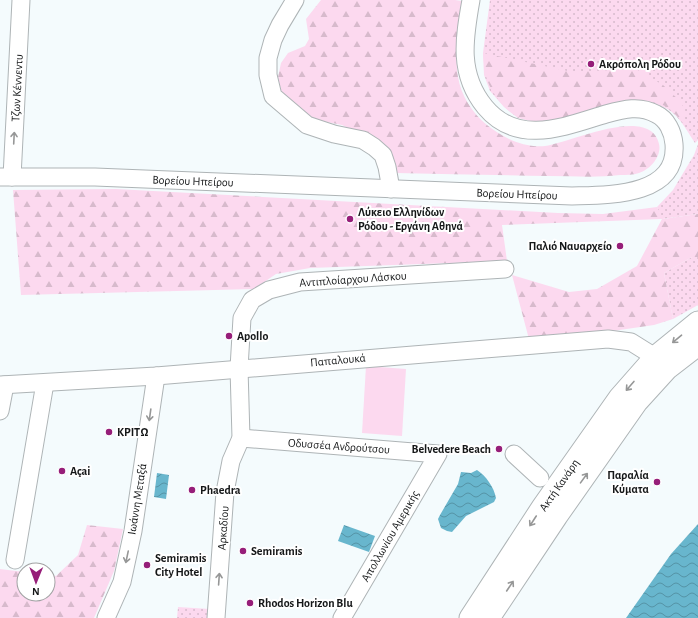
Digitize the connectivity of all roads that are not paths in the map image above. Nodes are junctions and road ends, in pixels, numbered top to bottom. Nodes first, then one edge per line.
1 (21, 0) edge
2 (295, 0) edge
3 (470, 0) edge
4 (6, 177) edge
5 (391, 189) junction
6 (505, 269) dead end
7 (698, 322) edge
8 (698, 345) edge
9 (661, 363) junction
10 (239, 368) junction
11 (156, 376) junction
12 (45, 383) junction
13 (2, 385) edge
14 (0, 411) edge
15 (241, 438) junction
16 (438, 454) joint
17 (514, 454) dead end
18 (540, 478) dead end
19 (15, 560) dead end
20 (106, 618) edge
21 (216, 618) edge
22 (342, 618) edge
23 (470, 618) edge
24 (489, 618) edge

4 -> 1 street, Τζων Κέννεντυ
2 - 5 street
3 - 5 street, Βορείου Ηπείρου
4 - 5 street, Βορείου Ηπείρου
6 - 10 street, Αντιπλοίαρχου Λάσκου
7 -> 9 main road
8 - 9 main road
9 - 10 street, Παπαλουκά
9 -> 23 main road, Ακτή Κανάρη
24 -> 9 main road, Ακτή Κανάρη
10 - 11 street, Παπαλουκά
10 - 15 street, Αρκαδίου
11 - 12 street, Παπαλουκά
11 -> 20 street, Ιωάννη Μεταξά
12 - 13 street, Παπαλουκά
12 - 19 street
13 - 14 street
15 - 16 street, Οδυσσέα Ανδρούτσου
21 -> 15 street, Αρκαδίου
16 - 22 street, Απολλωνίου Αμερικής
17 - 18 street

